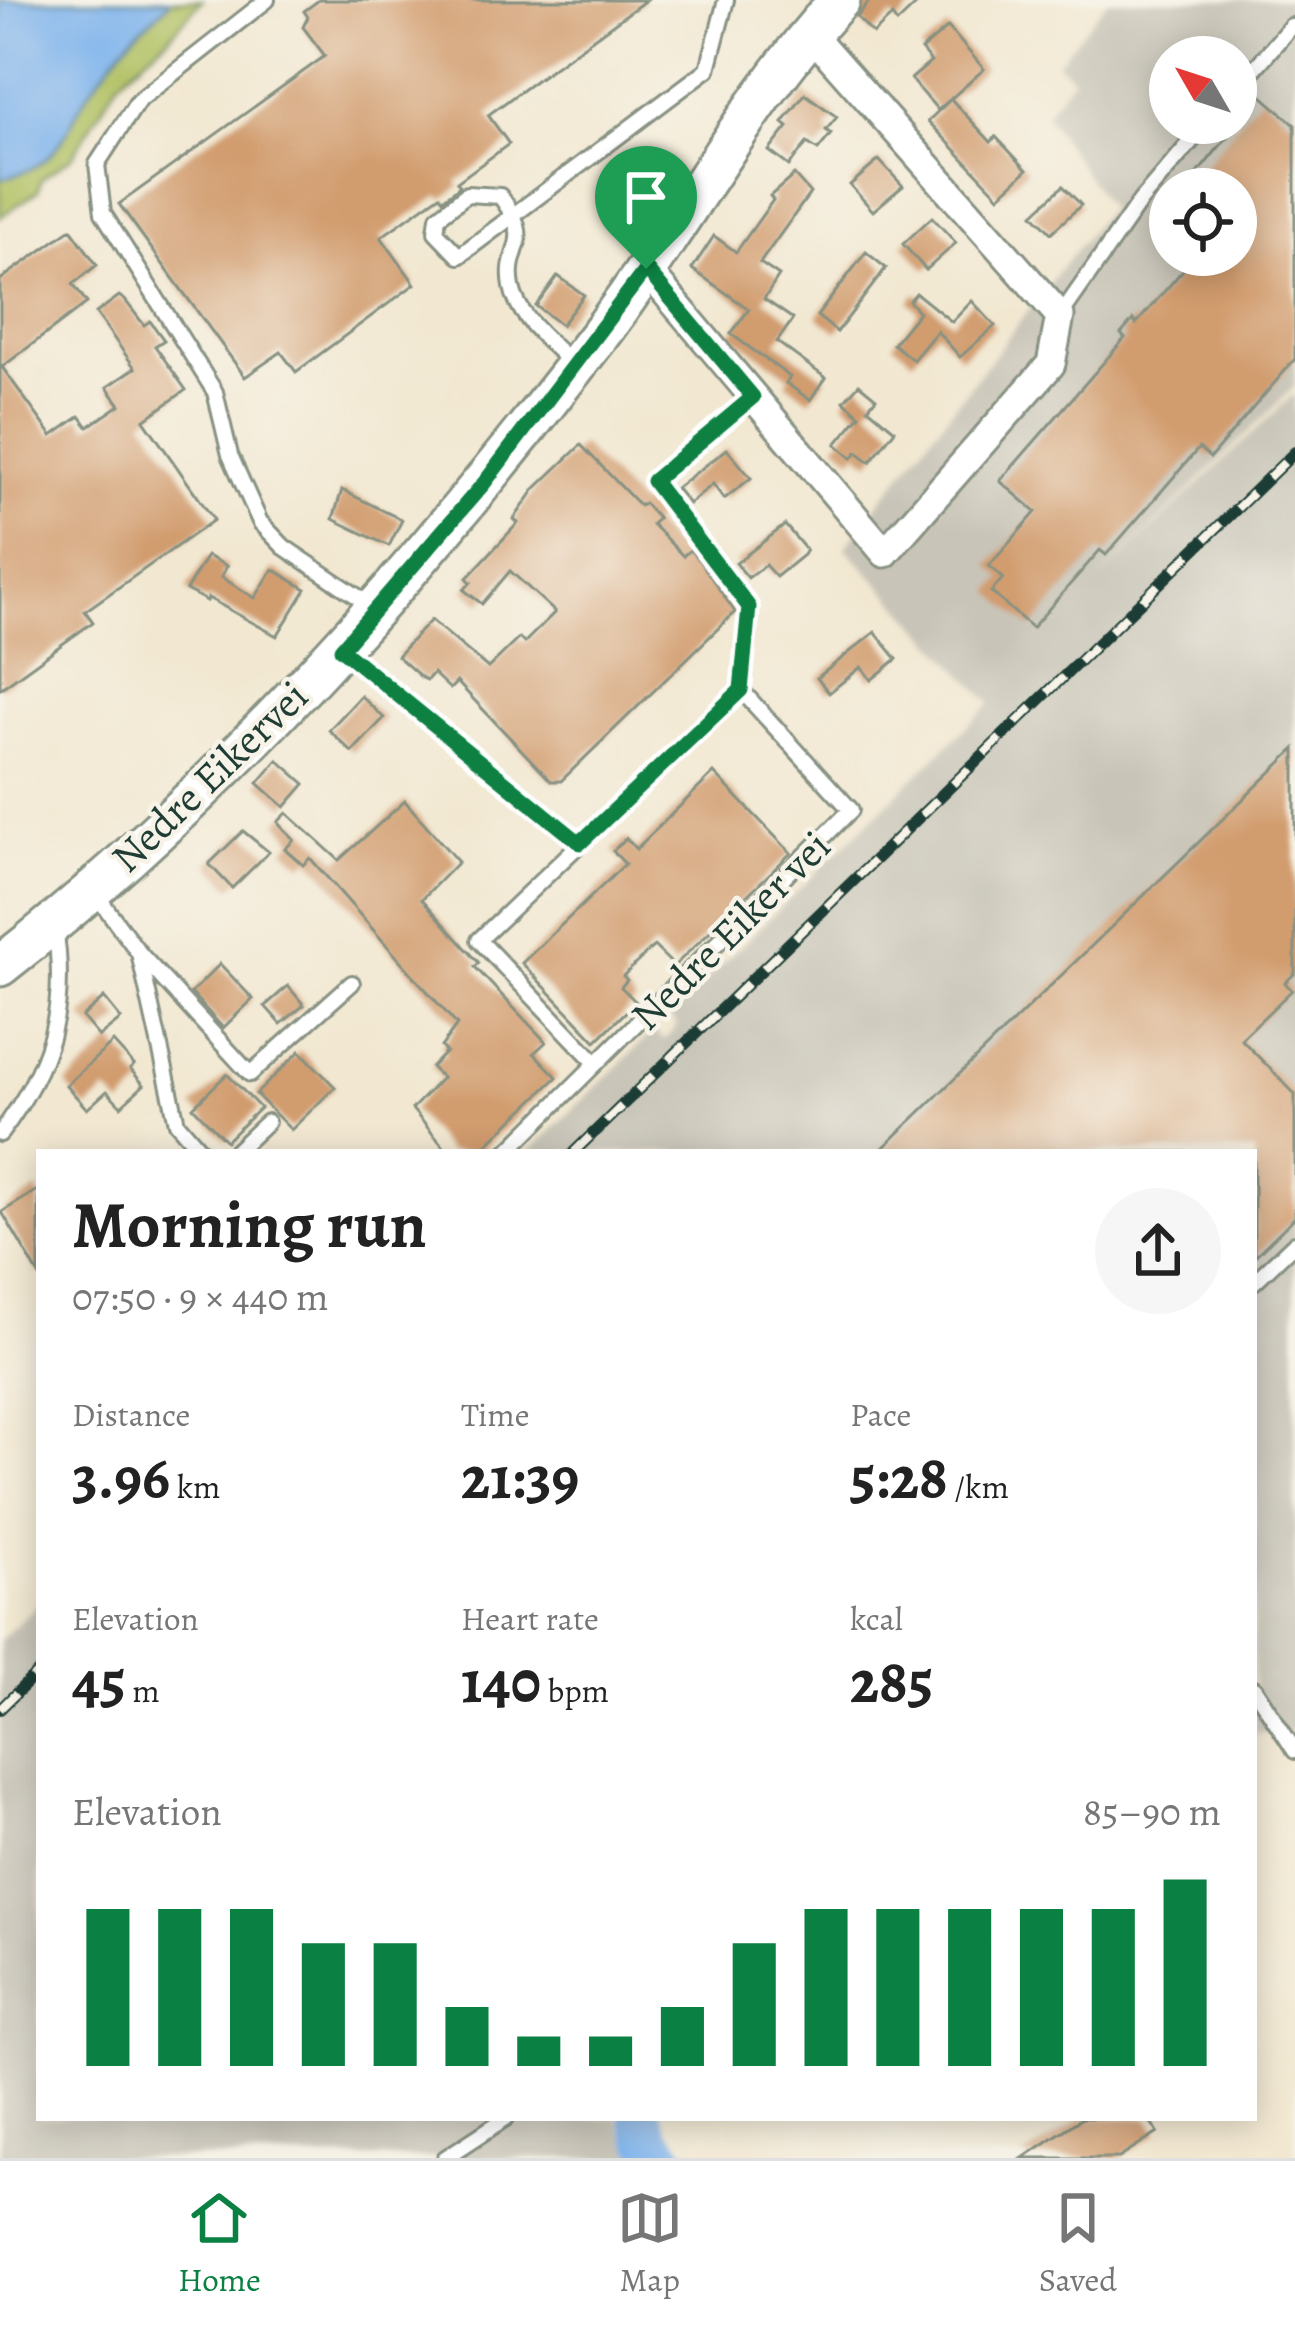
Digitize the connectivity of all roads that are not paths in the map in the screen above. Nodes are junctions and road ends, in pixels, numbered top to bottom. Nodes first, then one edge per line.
1 (267, 0) edge
2 (726, 0) edge
3 (839, 0) edge
4 (1291, 26) dead end
5 (809, 32) junction
6 (1257, 65) edge
7 (1189, 144) edge
8 (514, 214) junction
9 (646, 269) junction
10 (1060, 316) junction
11 (574, 367) junction
12 (753, 397) junction
13 (377, 610) junction
14 (341, 649) junction
15 (741, 690) junction
16 (580, 843) junction
17 (92, 889) junction
18 (54, 922) junction
19 (139, 952) junction
20 (0, 966) edge
21 (352, 983) dead end
22 (596, 1063) junction
23 (267, 1122) dead end
24 (0, 1134) edge
25 (199, 1149) edge
26 (238, 1149) edge
27 (510, 1149) edge
28 (1295, 1243) edge
29 (1257, 1279) edge
30 (1257, 1693) edge
31 (1295, 1751) edge
32 (501, 2121) edge
33 (445, 2158) edge

1 - 13 lane
2 - 8 lane
3 - 5 main road, Nedre Eikervei
4 - 6 lane
5 - 9 main road, Nedre Eikervei
5 - 10 street
7 - 10 lane
8 - 8 lane
8 - 11 lane
9 - 11 main road, Nedre Eikervei
9 - 12 street
10 - 12 street
11 - 13 main road, Nedre Eikervei
12 - 15 lane
13 - 14 main road, Nedre Eikervei
14 - 16 lane
14 - 17 main road, Nedre Eikervei
15 - 16 lane, Nedre Eiker vei
15 - 22 lane, Nedre Eiker vei
16 - 22 lane, Nedre Eiker vei
17 - 18 main road, Nedre Eikervei
17 - 19 lane
18 - 20 main road, Nedre Eikervei
18 - 24 lane
19 - 21 lane
19 - 25 lane
22 - 27 lane, Nedre Eiker vei
23 - 26 lane
28 - 29 lane
30 - 31 lane
32 - 33 lane

